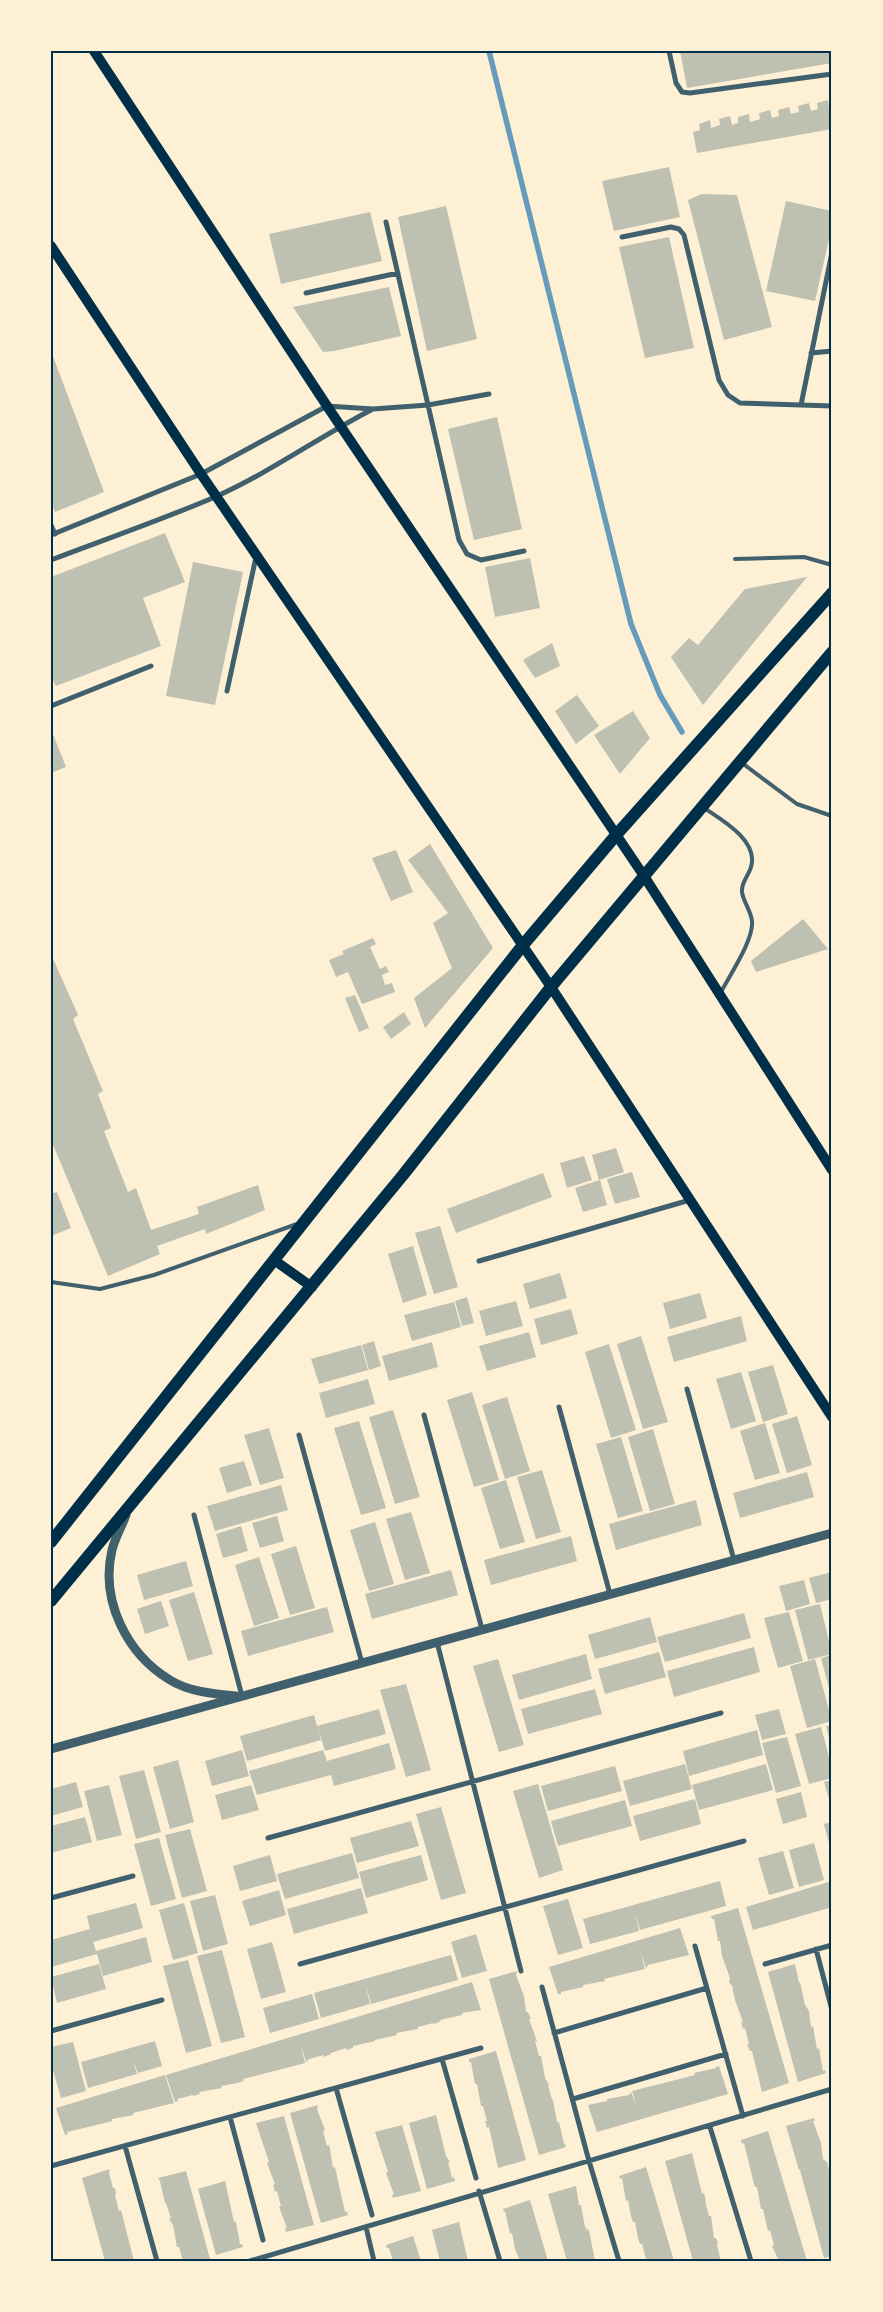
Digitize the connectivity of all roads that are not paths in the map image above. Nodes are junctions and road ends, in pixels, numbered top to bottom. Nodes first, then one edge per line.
1 (94, 51) edge
2 (669, 51) edge
3 (832, 74) edge
4 (386, 222) dead end
5 (622, 237) dead end
6 (51, 246) edge
7 (832, 252) edge
8 (398, 273) junction
9 (306, 293) dead end
10 (832, 351) edge
11 (811, 353) junction
12 (489, 394) dead end
13 (428, 405) junction
14 (801, 405) junction
15 (327, 406) junction
16 (832, 406) edge
17 (373, 409) junction
18 (341, 426) junction
19 (201, 474) junction
20 (216, 496) junction
21 (51, 525) edge
22 (53, 534) edge
23 (524, 551) dead end
24 (256, 555) junction
25 (735, 559) dead end
26 (51, 560) edge
27 (832, 564) edge
28 (832, 592) edge
29 (832, 652) edge
30 (151, 666) dead end
31 (227, 691) dead end
32 (51, 706) edge
33 (740, 761) junction
34 (702, 807) junction
35 (832, 816) edge
36 (617, 834) junction
37 (644, 876) junction
38 (523, 945) junction
39 (552, 987) junction
40 (720, 994) junction
41 (832, 1170) edge
42 (690, 1200) junction
43 (304, 1221) junction
44 (274, 1260) junction
45 (480, 1261) dead end
46 (51, 1282) edge
47 (312, 1287) junction
48 (687, 1389) dead end
49 (559, 1406) dead end
50 (424, 1416) dead end
51 (832, 1417) edge
52 (299, 1435) dead end
53 (130, 1505) junction
54 (194, 1515) dead end
55 (57, 1529) edge
56 (832, 1533) edge
57 (51, 1542) edge
58 (734, 1560) junction
59 (70, 1578) junction
60 (51, 1592) edge
61 (610, 1594) junction
62 (51, 1601) edge
63 (482, 1630) junction
64 (437, 1642) junction
65 (362, 1663) junction
66 (242, 1696) junction
67 (721, 1713) dead end
68 (51, 1749) edge
69 (473, 1782) junction
70 (268, 1838) dead end
71 (744, 1841) dead end
72 (133, 1876) dead end
73 (51, 1898) edge
74 (505, 1908) junction
75 (832, 1945) edge
76 (695, 1946) dead end
77 (816, 1949) junction
78 (300, 1964) dead end
79 (765, 1964) dead end
80 (521, 1971) dead end
81 (542, 1987) dead end
82 (707, 1988) junction
83 (162, 2000) dead end
84 (832, 2010) edge
85 (51, 2032) edge
86 (554, 2033) junction
87 (480, 2048) dead end
88 (726, 2054) junction
89 (442, 2059) junction
90 (336, 2088) junction
91 (832, 2090) edge
92 (573, 2099) junction
93 (744, 2116) junction
94 (230, 2117) junction
95 (710, 2127) junction
96 (125, 2146) junction
97 (589, 2161) junction
98 (51, 2166) edge
99 (476, 2178) dead end
100 (479, 2192) junction
101 (372, 2215) dead end
102 (366, 2228) junction
103 (263, 2240) dead end
104 (156, 2261) edge
105 (250, 2261) edge
106 (374, 2261) edge
107 (500, 2261) edge
108 (619, 2261) edge
109 (751, 2261) edge

1 - 15 main road
2 - 3 street
4 - 8 street
5 - 14 street
6 - 19 main road
7 - 11 street
8 - 9 street
8 - 13 street
10 - 11 street
11 - 14 street
12 - 13 street
13 - 17 street
13 - 23 street
14 - 16 street
15 - 17 street
15 - 18 main road
15 - 19 street
17 - 18 street
18 - 20 street
18 - 36 main road
19 - 20 main road
19 - 22 street
20 - 24 main road
20 - 26 street
21 - 22 street
24 - 31 street
24 - 38 main road
25 - 27 lane
28 - 36 main road
29 - 33 main road
30 - 32 street
33 - 34 main road
33 - 35 lane
34 - 37 main road
34 - 40 lane
36 - 37 main road
36 - 38 main road
37 - 39 main road
37 - 40 main road
38 - 39 main road
38 - 43 main road
39 - 42 main road
39 - 47 main road
40 - 41 main road
42 - 45 street
42 - 51 main road
43 - 44 main road
43 - 46 lane
44 - 47 main road
44 - 55 main road
47 - 53 main road
48 - 58 street
49 - 61 street
50 - 63 street
52 - 65 street
53 - 59 main road
53 - 66 street
54 - 66 street
55 - 57 main road
56 - 58 street
58 - 61 street
59 - 60 main road
59 - 62 main road
61 - 63 street
63 - 64 street
64 - 65 street
64 - 69 street
65 - 66 street
66 - 68 street
67 - 69 street
69 - 70 street
69 - 74 street
71 - 74 street
72 - 73 street
74 - 78 street
74 - 80 street
75 - 77 street
76 - 82 street
77 - 79 street
77 - 84 street
81 - 86 street
82 - 86 street
82 - 88 street
83 - 85 street
86 - 92 street
87 - 89 street
88 - 92 street
88 - 93 street
89 - 90 street
89 - 99 street
90 - 94 street
90 - 101 street
91 - 93 street
92 - 97 street
93 - 95 street
94 - 96 street
94 - 103 street
95 - 97 street
95 - 109 street
96 - 98 street
96 - 104 street
97 - 100 street
97 - 108 street
100 - 102 street
100 - 107 street
102 - 105 street
102 - 106 street

